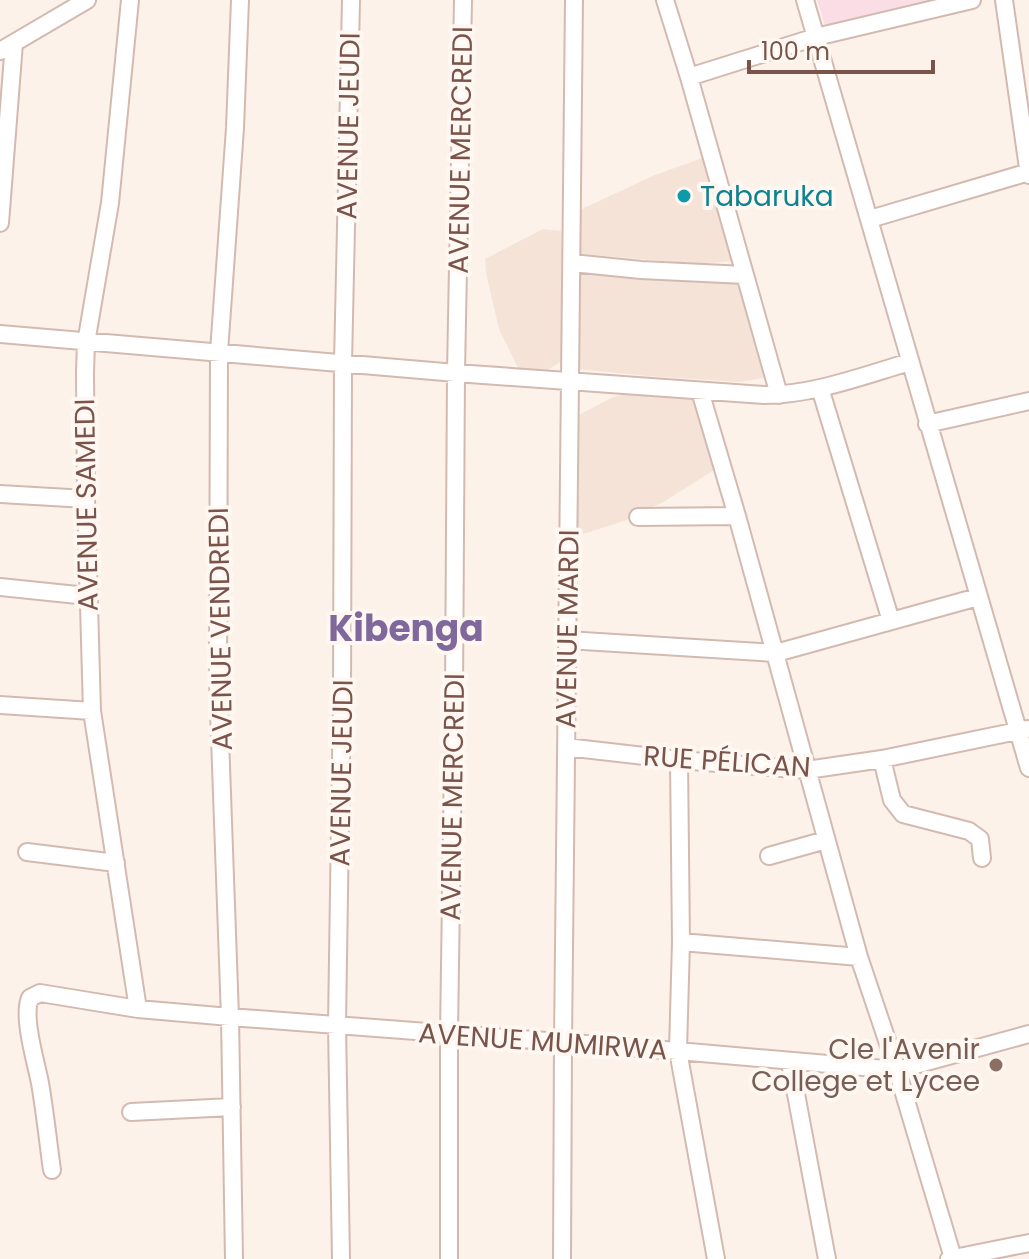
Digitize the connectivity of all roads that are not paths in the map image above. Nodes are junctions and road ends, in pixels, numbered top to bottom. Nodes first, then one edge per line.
1 (87, 0) edge
2 (130, 0) edge
3 (240, 0) edge
4 (351, 0) edge
5 (463, 0) edge
6 (574, 0) edge
7 (665, 0) edge
8 (805, 0) edge
9 (972, 0) edge
10 (1004, 0) edge
11 (816, 37) junction
12 (7, 47) edge
13 (689, 77) junction
14 (1029, 173) edge
15 (870, 219) junction
16 (0, 223) edge
17 (572, 263) junction
18 (745, 275) junction
19 (0, 334) edge
20 (86, 343) junction
21 (219, 352) junction
22 (910, 362) junction
23 (343, 363) junction
24 (456, 373) junction
25 (570, 382) junction
26 (820, 388) junction
27 (700, 391) junction
28 (779, 395) junction
29 (1029, 401) edge
30 (927, 424) junction
31 (0, 494) edge
32 (86, 499) junction
33 (737, 516) junction
34 (638, 517) dead end
35 (0, 587) edge
36 (87, 596) junction
37 (978, 597) junction
38 (891, 621) junction
39 (567, 640) junction
40 (776, 653) junction
41 (0, 705) edge
42 (92, 711) junction
43 (1024, 730) edge
44 (566, 747) junction
45 (882, 759) junction
46 (679, 760) junction
47 (1029, 768) edge
48 (807, 770) junction
49 (826, 840) junction
50 (27, 852) dead end
51 (769, 856) dead end
52 (982, 858) dead end
53 (116, 863) junction
54 (681, 942) junction
55 (859, 957) junction
56 (138, 1009) junction
57 (230, 1017) junction
58 (337, 1025) junction
59 (449, 1034) junction
60 (1029, 1034) edge
61 (563, 1043) junction
62 (678, 1051) junction
63 (790, 1062) junction
64 (897, 1070) junction
65 (232, 1107) junction
66 (131, 1112) dead end
67 (52, 1170) dead end
68 (1029, 1243) edge
69 (234, 1259) edge
70 (341, 1259) edge
71 (449, 1259) edge
72 (562, 1259) edge
73 (716, 1259) edge
74 (827, 1259) edge
75 (951, 1259) edge

1 - 12 street
2 - 20 street, AVENUE SAMEDI
3 - 21 street, AVENUE VENDREDI
4 - 23 street, AVENUE JEUDI
5 - 24 street, AVENUE MERCREDI
6 - 17 street, AVENUE MARDI
7 - 13 street
8 - 11 street
9 - 11 street
10 - 14 street
11 - 13 street
11 - 15 street
12 - 16 street
13 - 18 street
14 - 15 street
15 - 22 street
17 - 18 street
17 - 25 street, AVENUE MARDI
18 - 28 street
19 - 20 street
20 - 21 street
20 - 32 street, AVENUE SAMEDI
21 - 23 street
21 - 57 street, AVENUE VENDREDI
22 - 26 street
22 - 30 street
23 - 24 street
23 - 58 street, AVENUE JEUDI
24 - 25 street
24 - 59 street, AVENUE MERCREDI
25 - 27 street
25 - 39 street, AVENUE MARDI
26 - 28 street
26 - 38 street
27 - 28 street
27 - 33 street
29 - 30 street
30 - 37 street
31 - 32 street
32 - 36 street, AVENUE SAMEDI
33 - 34 street
33 - 40 street
35 - 36 street
36 - 42 street, AVENUE SAMEDI
37 - 38 street
37 - 43 street
38 - 40 street
39 - 40 street
39 - 44 street, AVENUE MARDI
40 - 48 street
41 - 42 street
42 - 53 street, AVENUE SAMEDI
43 - 45 street, RUE PÉLICAN
43 - 47 street
44 - 46 street, RUE PÉLICAN
44 - 61 street, AVENUE MARDI
45 - 48 street, RUE PÉLICAN
45 - 52 street
46 - 48 street, RUE PÉLICAN
46 - 54 street
48 - 49 street
49 - 51 street
49 - 55 street
50 - 53 street
53 - 56 street, AVENUE SAMEDI
54 - 55 street
54 - 62 street
55 - 64 street
56 - 57 street, AVENUE MUMIRWA
56 - 67 street, AVENUE MUMIRWA
57 - 58 street, AVENUE MUMIRWA
57 - 65 street, AVENUE VENDREDI
58 - 59 street, AVENUE MUMIRWA
58 - 70 street, AVENUE JEUDI
59 - 61 street, AVENUE MUMIRWA
59 - 71 street, AVENUE MERCREDI
60 - 64 street, AVENUE MUMIRWA
61 - 62 street, AVENUE MUMIRWA
61 - 72 street, AVENUE MARDI
62 - 63 street, AVENUE MUMIRWA
62 - 73 street
63 - 64 street, AVENUE MUMIRWA
63 - 74 street
64 - 75 street
65 - 66 street
65 - 69 street, AVENUE VENDREDI
68 - 75 street

